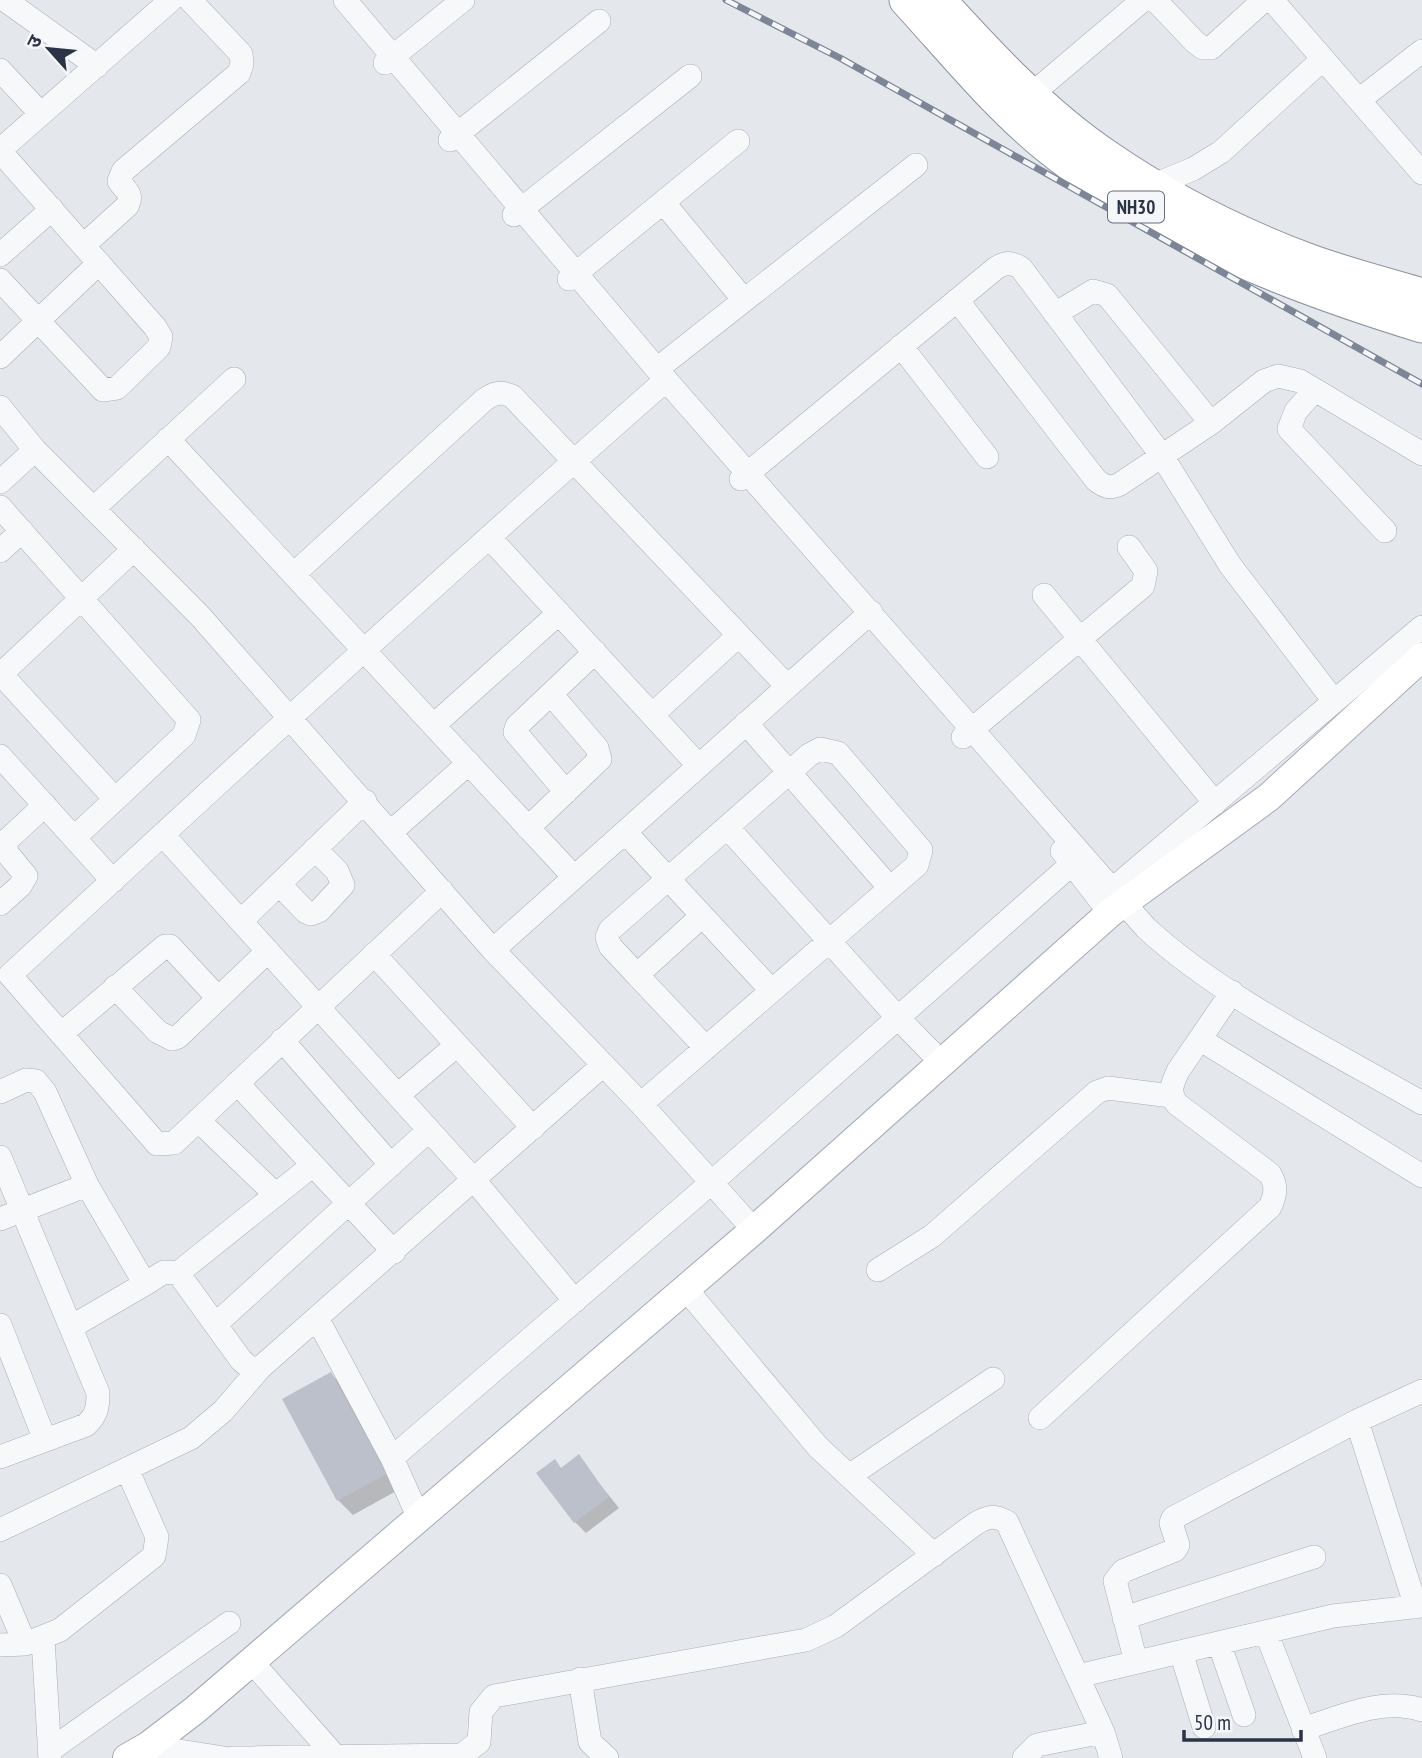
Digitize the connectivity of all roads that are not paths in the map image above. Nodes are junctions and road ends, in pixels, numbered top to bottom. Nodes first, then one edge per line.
1 (5, 0) edge
2 (171, 0) edge
3 (190, 0) edge
4 (331, 0) edge
5 (345, 0) edge
6 (463, 0) edge
7 (906, 0) edge
8 (939, 0) edge
9 (1143, 0) edge
10 (1155, 0) edge
11 (1264, 0) edge
12 (1272, 0) edge
13 (599, 21) dead end
14 (1422, 51) edge
15 (1323, 59) junction
16 (388, 60) junction
17 (97, 66) junction
18 (0, 70) edge
19 (690, 76) dead end
20 (1032, 94) junction
21 (1359, 100) junction
22 (41, 114) junction
23 (454, 137) junction
24 (738, 141) dead end
25 (0, 150) edge
26 (916, 165) dead end
27 (1422, 173) edge
28 (1154, 186) junction
29 (663, 202) junction
30 (52, 209) junction
31 (518, 213) junction
32 (84, 245) junction
33 (0, 255) edge
34 (99, 263) junction
35 (572, 276) junction
36 (0, 280) edge
37 (1422, 295) edge
38 (744, 300) junction
39 (957, 300) junction
40 (1055, 314) junction
41 (38, 321) junction
42 (1422, 326) edge
43 (901, 346) junction
44 (0, 357) edge
45 (660, 378) junction
46 (234, 379) dead end
47 (1315, 390) junction
48 (0, 407) edge
49 (1211, 423) junction
50 (168, 439) junction
51 (35, 450) junction
52 (1422, 454) edge
53 (1162, 456) junction
54 (987, 457) dead end
55 (576, 460) junction
56 (745, 476) junction
57 (0, 482) edge
58 (0, 507) edge
59 (93, 509) junction
60 (22, 531) junction
61 (1385, 531) dead end
62 (489, 537) junction
63 (1129, 547) dead end
64 (134, 549) junction
65 (0, 551) edge
66 (295, 574) junction
67 (1044, 595) dead end
68 (82, 598) junction
69 (559, 614) junction
70 (867, 616) junction
71 (1422, 627) edge
72 (739, 635) junction
73 (1080, 638) junction
74 (364, 648) junction
75 (595, 652) junction
76 (1422, 657) edge
77 (1, 673) edge
78 (787, 687) junction
79 (551, 694) junction
80 (1334, 701) junction
81 (652, 715) junction
82 (289, 721) junction
83 (746, 723) junction
84 (434, 725) junction
85 (968, 732) junction
86 (469, 763) junction
87 (698, 765) junction
88 (5, 771) edge
89 (789, 773) junction
90 (566, 792) junction
91 (115, 799) junction
92 (365, 801) junction
93 (1215, 803) junction
94 (45, 805) junction
95 (727, 827) junction
96 (528, 828) junction
97 (391, 832) junction
98 (625, 832) junction
99 (163, 835) junction
100 (74, 838) junction
101 (316, 849) junction
102 (1073, 863) junction
103 (574, 877) junction
104 (668, 879) junction
105 (113, 881) junction
106 (279, 884) junction
107 (889, 887) junction
108 (442, 891) junction
109 (1116, 901) junction
110 (0, 904) edge
111 (702, 916) junction
112 (241, 921) junction
113 (828, 940) junction
114 (493, 950) junction
115 (268, 951) junction
116 (374, 954) junction
117 (5, 970) edge
118 (637, 975) junction
119 (115, 987) junction
120 (771, 990) junction
121 (1232, 992) junction
122 (218, 998) junction
123 (318, 1006) junction
124 (898, 1018) junction
125 (61, 1034) junction
126 (282, 1040) junction
127 (1201, 1040) junction
128 (457, 1045) junction
129 (706, 1048) junction
130 (942, 1063) junction
131 (602, 1066) junction
132 (237, 1083) junction
133 (3, 1084) edge
134 (398, 1095) junction
135 (1171, 1096) junction
136 (1422, 1103) edge
137 (641, 1104) junction
138 (198, 1120) junction
139 (533, 1128) junction
140 (429, 1130) junction
141 (0, 1157) edge
142 (313, 1165) junction
143 (391, 1165) junction
144 (1422, 1176) edge
145 (474, 1180) junction
146 (711, 1183) junction
147 (87, 1185) junction
148 (276, 1195) junction
149 (348, 1203) junction
150 (23, 1210) junction
151 (0, 1219) edge
152 (754, 1230) junction
153 (394, 1252) junction
154 (878, 1270) dead end
155 (178, 1273) junction
156 (145, 1284) junction
157 (685, 1288) junction
158 (575, 1301) junction
159 (318, 1320) junction
160 (216, 1324) junction
161 (0, 1325) edge
162 (71, 1327) junction
163 (260, 1368) junction
164 (993, 1379) dead end
165 (1422, 1391) edge
166 (1040, 1418) dead end
167 (1357, 1421) junction
168 (45, 1440) junction
169 (0, 1457) edge
170 (392, 1458) junction
171 (127, 1469) junction
172 (849, 1476) junction
173 (418, 1516) junction
174 (0, 1530) edge
175 (934, 1555) junction
176 (1314, 1557) dead end
177 (0, 1585) edge
178 (1419, 1606) edge
179 (1124, 1618) junction
180 (229, 1623) dead end
181 (1266, 1632) junction
182 (34, 1642) junction
183 (1219, 1643) junction
184 (0, 1645) edge
185 (1181, 1652) junction
186 (252, 1662) junction
187 (1136, 1662) junction
188 (1078, 1676) junction
189 (580, 1679) junction
190 (1422, 1710) edge
191 (1244, 1715) dead end
192 (1204, 1727) dead end
193 (1303, 1729) junction
194 (1103, 1731) junction
195 (142, 1754) edge
196 (49, 1755) edge
197 (335, 1756) junction
198 (224, 1758) edge
199 (233, 1758) edge
200 (607, 1758) edge
201 (1024, 1758) edge
202 (1111, 1758) edge
203 (1315, 1758) edge

1 - 17 street
2 - 17 street
3 - 32 street
4 - 16 street
5 - 16 street
6 - 16 street
7 - 42 highway, NH30
8 - 20 highway, NH30
9 - 20 street
10 - 11 street
12 - 15 street
13 - 23 street
14 - 21 street
15 - 21 street
15 - 28 street
16 - 23 street
17 - 22 street
18 - 22 street
19 - 31 street
20 - 28 highway, NH30
21 - 27 street
22 - 25 street
23 - 31 street
24 - 29 street
25 - 30 street
26 - 38 street
28 - 37 highway, NH30
29 - 35 street
29 - 38 street
30 - 32 street
30 - 33 street
31 - 35 street
32 - 34 street
34 - 41 street
34 - 41 street
35 - 45 street
36 - 41 street
38 - 45 street
39 - 40 street
39 - 43 street
39 - 53 street
40 - 49 street
40 - 53 street
41 - 44 street
43 - 54 street
43 - 56 street
45 - 55 street
45 - 56 street
46 - 50 street
47 - 49 street
47 - 52 street
47 - 61 street
48 - 51 street
49 - 53 street
50 - 59 street
50 - 66 street
51 - 57 street
51 - 59 street
53 - 80 street
55 - 62 street
55 - 66 street
55 - 72 street
56 - 70 street
58 - 60 street
59 - 64 street
60 - 65 street
60 - 68 street
62 - 69 street
62 - 74 street
63 - 73 street
64 - 68 street
64 - 82 street
66 - 74 street
67 - 73 street
68 - 77 street
68 - 91 street
69 - 75 street
69 - 84 street
70 - 78 street
70 - 85 street
71 - 80 street
72 - 78 street
72 - 81 street
73 - 85 street
73 - 93 street
74 - 82 street
74 - 84 street
75 - 79 street
75 - 81 street
76 - 109 main road
77 - 91 street
78 - 83 street
79 - 90 street
79 - 90 street
80 - 93 street
81 - 87 street
82 - 92 street
82 - 99 street
83 - 87 street
83 - 89 street
84 - 86 street
85 - 102 street
85 - 109 street
86 - 96 street
86 - 97 street
87 - 98 street
88 - 94 street
89 - 95 street
89 - 107 street
89 - 107 street
90 - 96 street
91 - 100 street
92 - 97 street
92 - 101 street
93 - 109 street
94 - 100 street
94 - 110 street
95 - 104 street
95 - 113 street
96 - 103 street
97 - 108 street
98 - 103 street
98 - 104 street
99 - 105 street
99 - 112 street
100 - 105 street
101 - 106 street
101 - 106 street
102 - 109 street
102 - 124 street
103 - 114 street
104 - 111 street
104 - 118 street
105 - 117 street
106 - 112 street
107 - 113 street
108 - 114 street
108 - 116 street
109 - 121 street
109 - 130 main road
111 - 118 street
111 - 120 street
112 - 115 street
113 - 120 street
113 - 124 street
114 - 131 street
115 - 122 street
115 - 123 street
116 - 123 street
116 - 128 street
117 - 125 street
118 - 129 street
119 - 122 street
119 - 122 street
119 - 125 street
120 - 129 street
121 - 127 street
121 - 136 street
123 - 126 street
123 - 134 street
124 - 130 street
124 - 146 street
125 - 138 street
126 - 132 street
126 - 143 street
127 - 135 street
127 - 144 street
128 - 134 street
128 - 139 street
129 - 137 street
130 - 152 main road
131 - 137 street
131 - 139 street
132 - 138 street
132 - 142 street
133 - 147 street
134 - 140 street
135 - 154 street
135 - 166 street
137 - 146 street
138 - 148 street
139 - 145 street
140 - 143 street
140 - 145 street
141 - 150 street
142 - 148 street
142 - 149 street
143 - 149 street
145 - 153 street
145 - 158 street
146 - 152 street
146 - 158 street
147 - 150 street
147 - 156 street
148 - 155 street
149 - 153 street
149 - 160 street
150 - 151 street
150 - 162 street
152 - 157 main road
153 - 159 street
155 - 156 street
155 - 160 street
156 - 162 street
157 - 172 street
157 - 173 main road
158 - 170 street
159 - 163 street
159 - 170 street
160 - 163 street
161 - 168 street
162 - 168 street
163 - 171 street
164 - 172 street
165 - 167 street
167 - 178 street
167 - 179 street
168 - 169 street
170 - 173 street
171 - 174 street
171 - 182 street
172 - 175 street
173 - 186 main road
175 - 188 street
175 - 189 street
176 - 179 street
177 - 182 street
178 - 181 street
179 - 187 street
180 - 196 street
181 - 183 street
181 - 193 street
182 - 184 street
182 - 196 street
183 - 185 street
183 - 191 street
185 - 187 street
185 - 192 street
186 - 195 main road
186 - 197 street
187 - 188 street
188 - 194 street
189 - 197 street
189 - 200 street
190 - 193 street
193 - 203 street
194 - 201 street
194 - 202 street
195 - 198 street
197 - 199 street

